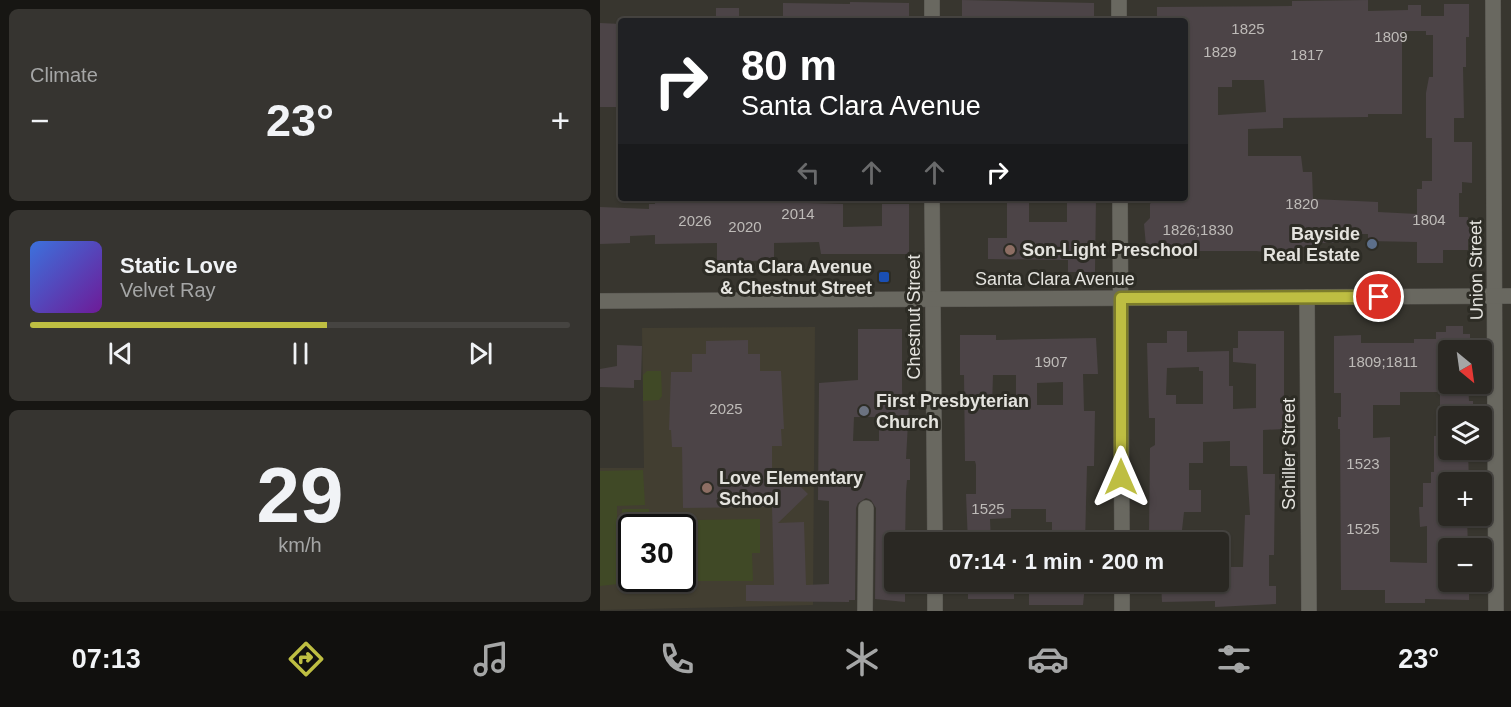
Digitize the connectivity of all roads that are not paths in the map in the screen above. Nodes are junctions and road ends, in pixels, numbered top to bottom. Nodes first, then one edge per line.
1 (932, 0) edge
2 (1119, 0) edge
3 (1493, 0) edge
4 (932, 18) edge
5 (1119, 18) edge
6 (932, 201) edge
7 (1120, 201) edge
8 (1503, 296) edge
9 (1307, 297) junction
10 (1121, 298) junction
11 (933, 299) junction
12 (600, 301) edge
13 (866, 508) dead end
14 (935, 532) edge
15 (1122, 532) edge
16 (935, 592) edge
17 (1122, 592) edge
18 (865, 611) edge
19 (935, 611) edge
20 (1122, 611) edge
21 (1309, 611) edge
22 (1496, 611) edge

1 - 4 street
2 - 5 street
3 - 8 street, Union Street
6 - 11 street, Chestnut Street
7 - 10 street
8 - 9 street, Santa Clara Avenue
8 - 22 street, Union Street
9 - 10 street, Santa Clara Avenue
9 - 21 street, Schiller Street
10 - 11 street, Santa Clara Avenue
10 - 15 street
11 - 12 street, Santa Clara Avenue
11 - 14 street, Chestnut Street
13 - 18 street
16 - 19 street
17 - 20 street

